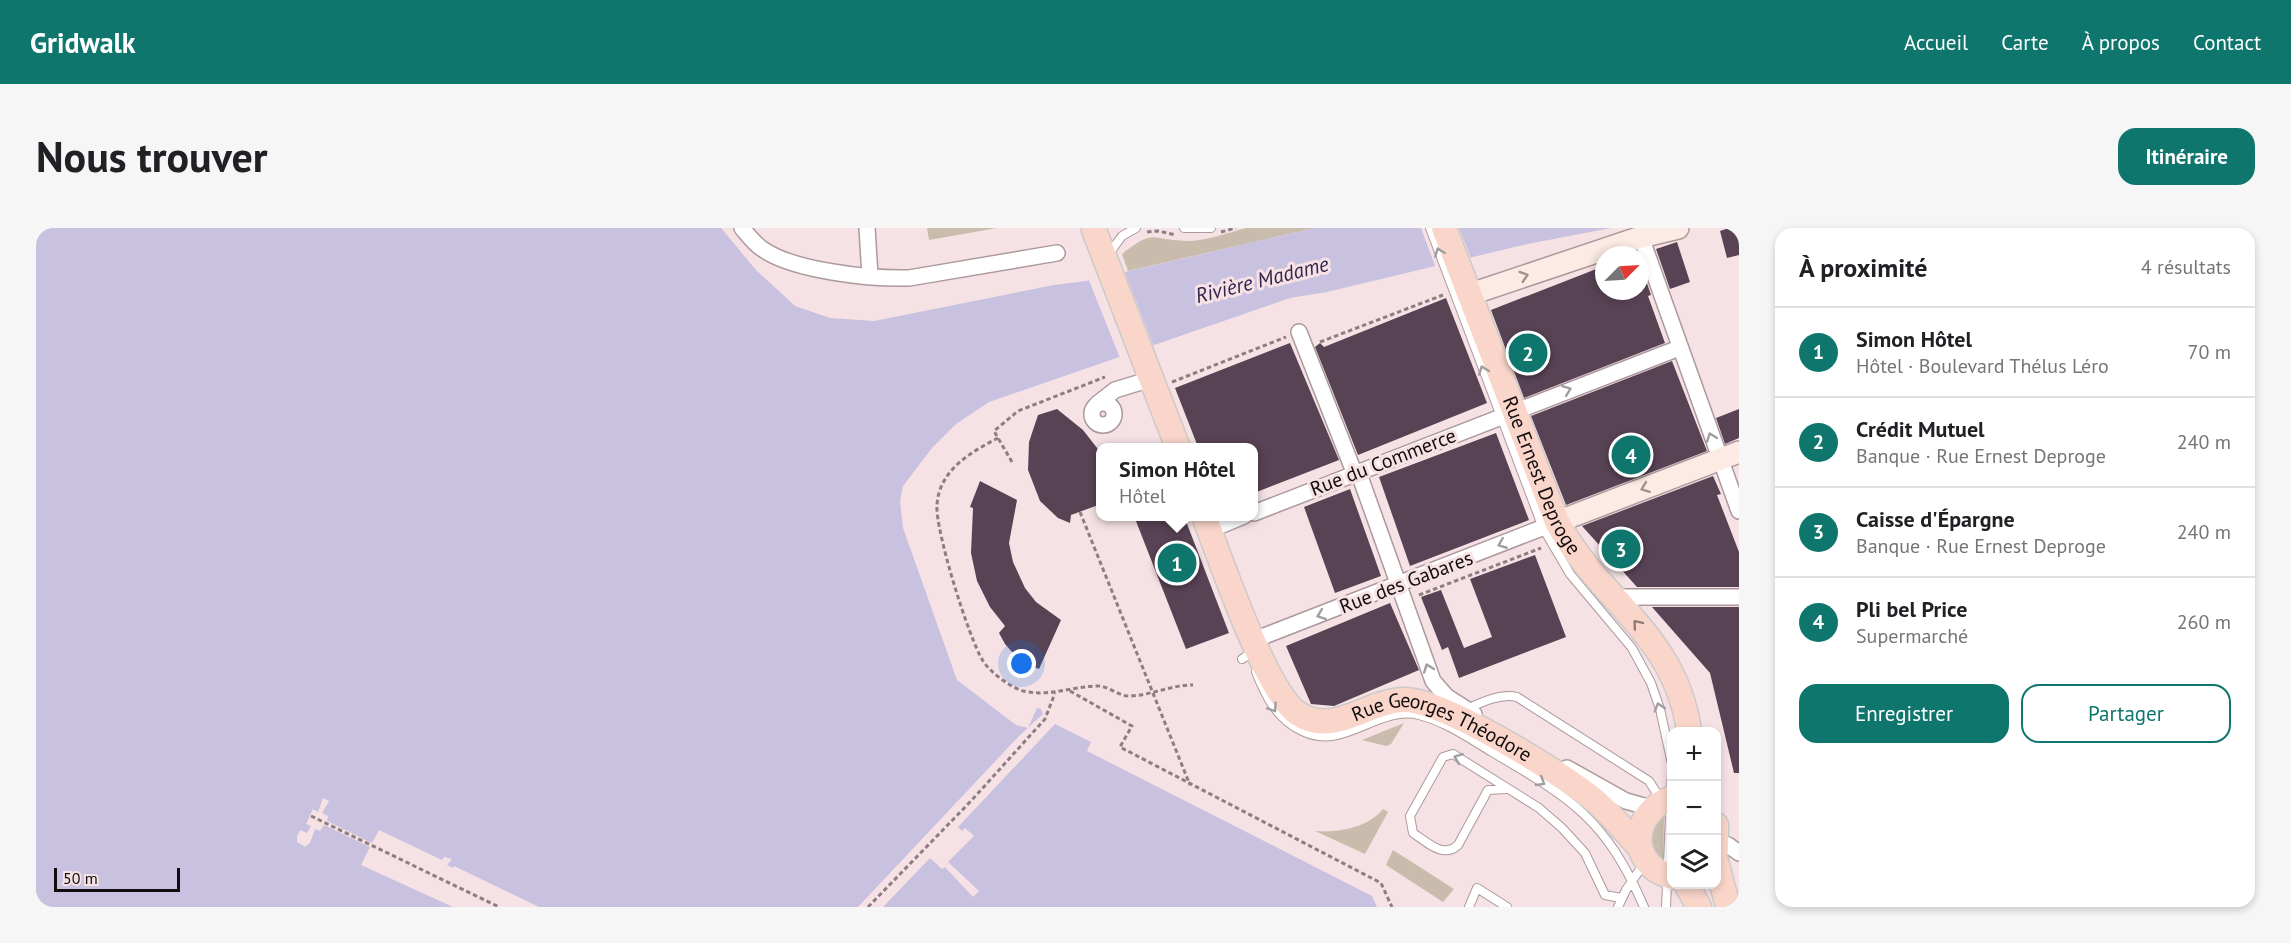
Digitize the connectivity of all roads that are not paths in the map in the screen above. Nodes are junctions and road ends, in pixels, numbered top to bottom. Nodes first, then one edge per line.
1 (742, 228) edge
2 (867, 228) edge
3 (1136, 228) edge
4 (1184, 228) edge
5 (1211, 228) edge
6 (1430, 228) edge
7 (1444, 228) edge
8 (1677, 228) edge
9 (1093, 229) edge
10 (1641, 237) junction
11 (1057, 253) dead end
12 (1105, 269) junction
13 (1454, 274) junction
14 (870, 276) junction
15 (1458, 294) junction
16 (1296, 333) road end
17 (1679, 348) junction
18 (1146, 377) junction
19 (1506, 414) junction
20 (1176, 443) edge
21 (1729, 456) edge
22 (1356, 471) junction
23 (1258, 511) edge
24 (1739, 512) edge
25 (1203, 521) edge
26 (1550, 525) junction
27 (1398, 585) junction
28 (1614, 597) junction
29 (1739, 597) edge
30 (1248, 651) junction
31 (1466, 710) junction
32 (1688, 727) edge
33 (1667, 744) edge
34 (1669, 781) edge
35 (1507, 789) junction
36 (1664, 801) edge
37 (1669, 835) edge
38 (1723, 847) edge
39 (1643, 854) junction
40 (1667, 875) edge
41 (1633, 881) junction
42 (1672, 889) edge
43 (1684, 889) edge
44 (1621, 898) junction
45 (1469, 907) edge
46 (1507, 907) edge
47 (1618, 907) edge
48 (1644, 907) edge
49 (1666, 907) edge
50 (1699, 907) edge
51 (1728, 907) edge

1 - 14 street
2 - 14 street
3 - 12 lane
4 - 5 lane
13 -> 6 lane
7 - 13 main road, Rue Ernest Deproge
8 - 10 main road
9 - 12 main road
15 -> 10 main road
10 - 17 street
11 - 14 street
12 - 18 main road
13 - 15 main road, Rue Ernest Deproge
19 -> 13 lane
15 - 19 main road, Rue Ernest Deproge
16 - 22 street
19 -> 17 street, Rue du Commerce
21 -> 17 street
18 - 18 street
18 - 20 main road
19 - 22 street, Rue du Commerce
19 - 26 main road, Rue Ernest Deproge
21 - 24 street
21 -> 26 main road
22 - 23 street, Rue du Commerce
22 - 27 street
25 - 30 main road, Rue Georges Théodore
26 -> 27 street, Rue des Gabares
26 - 28 main road, Rue Ernest Deproge
33 -> 26 lane
27 -> 30 street, Rue des Gabares
31 -> 27 street
28 - 29 street
32 -> 28 main road, Rue Ernest Deproge
30 - 39 main road, Rue Georges Théodore
30 -> 41 lane
31 - 36 street
31 - 36 lane, Rue Georges Théodore
34 - 36 lane
35 -> 35 lane
35 - 44 lane
36 - 37 lane
36 - 39 main road
38 - 51 main road
39 - 40 main road, Rue Georges Théodore
39 - 41 lane
41 - 44 lane
41 - 48 lane
42 - 49 lane
43 - 50 main road
44 - 47 lane
45 - 46 lane

